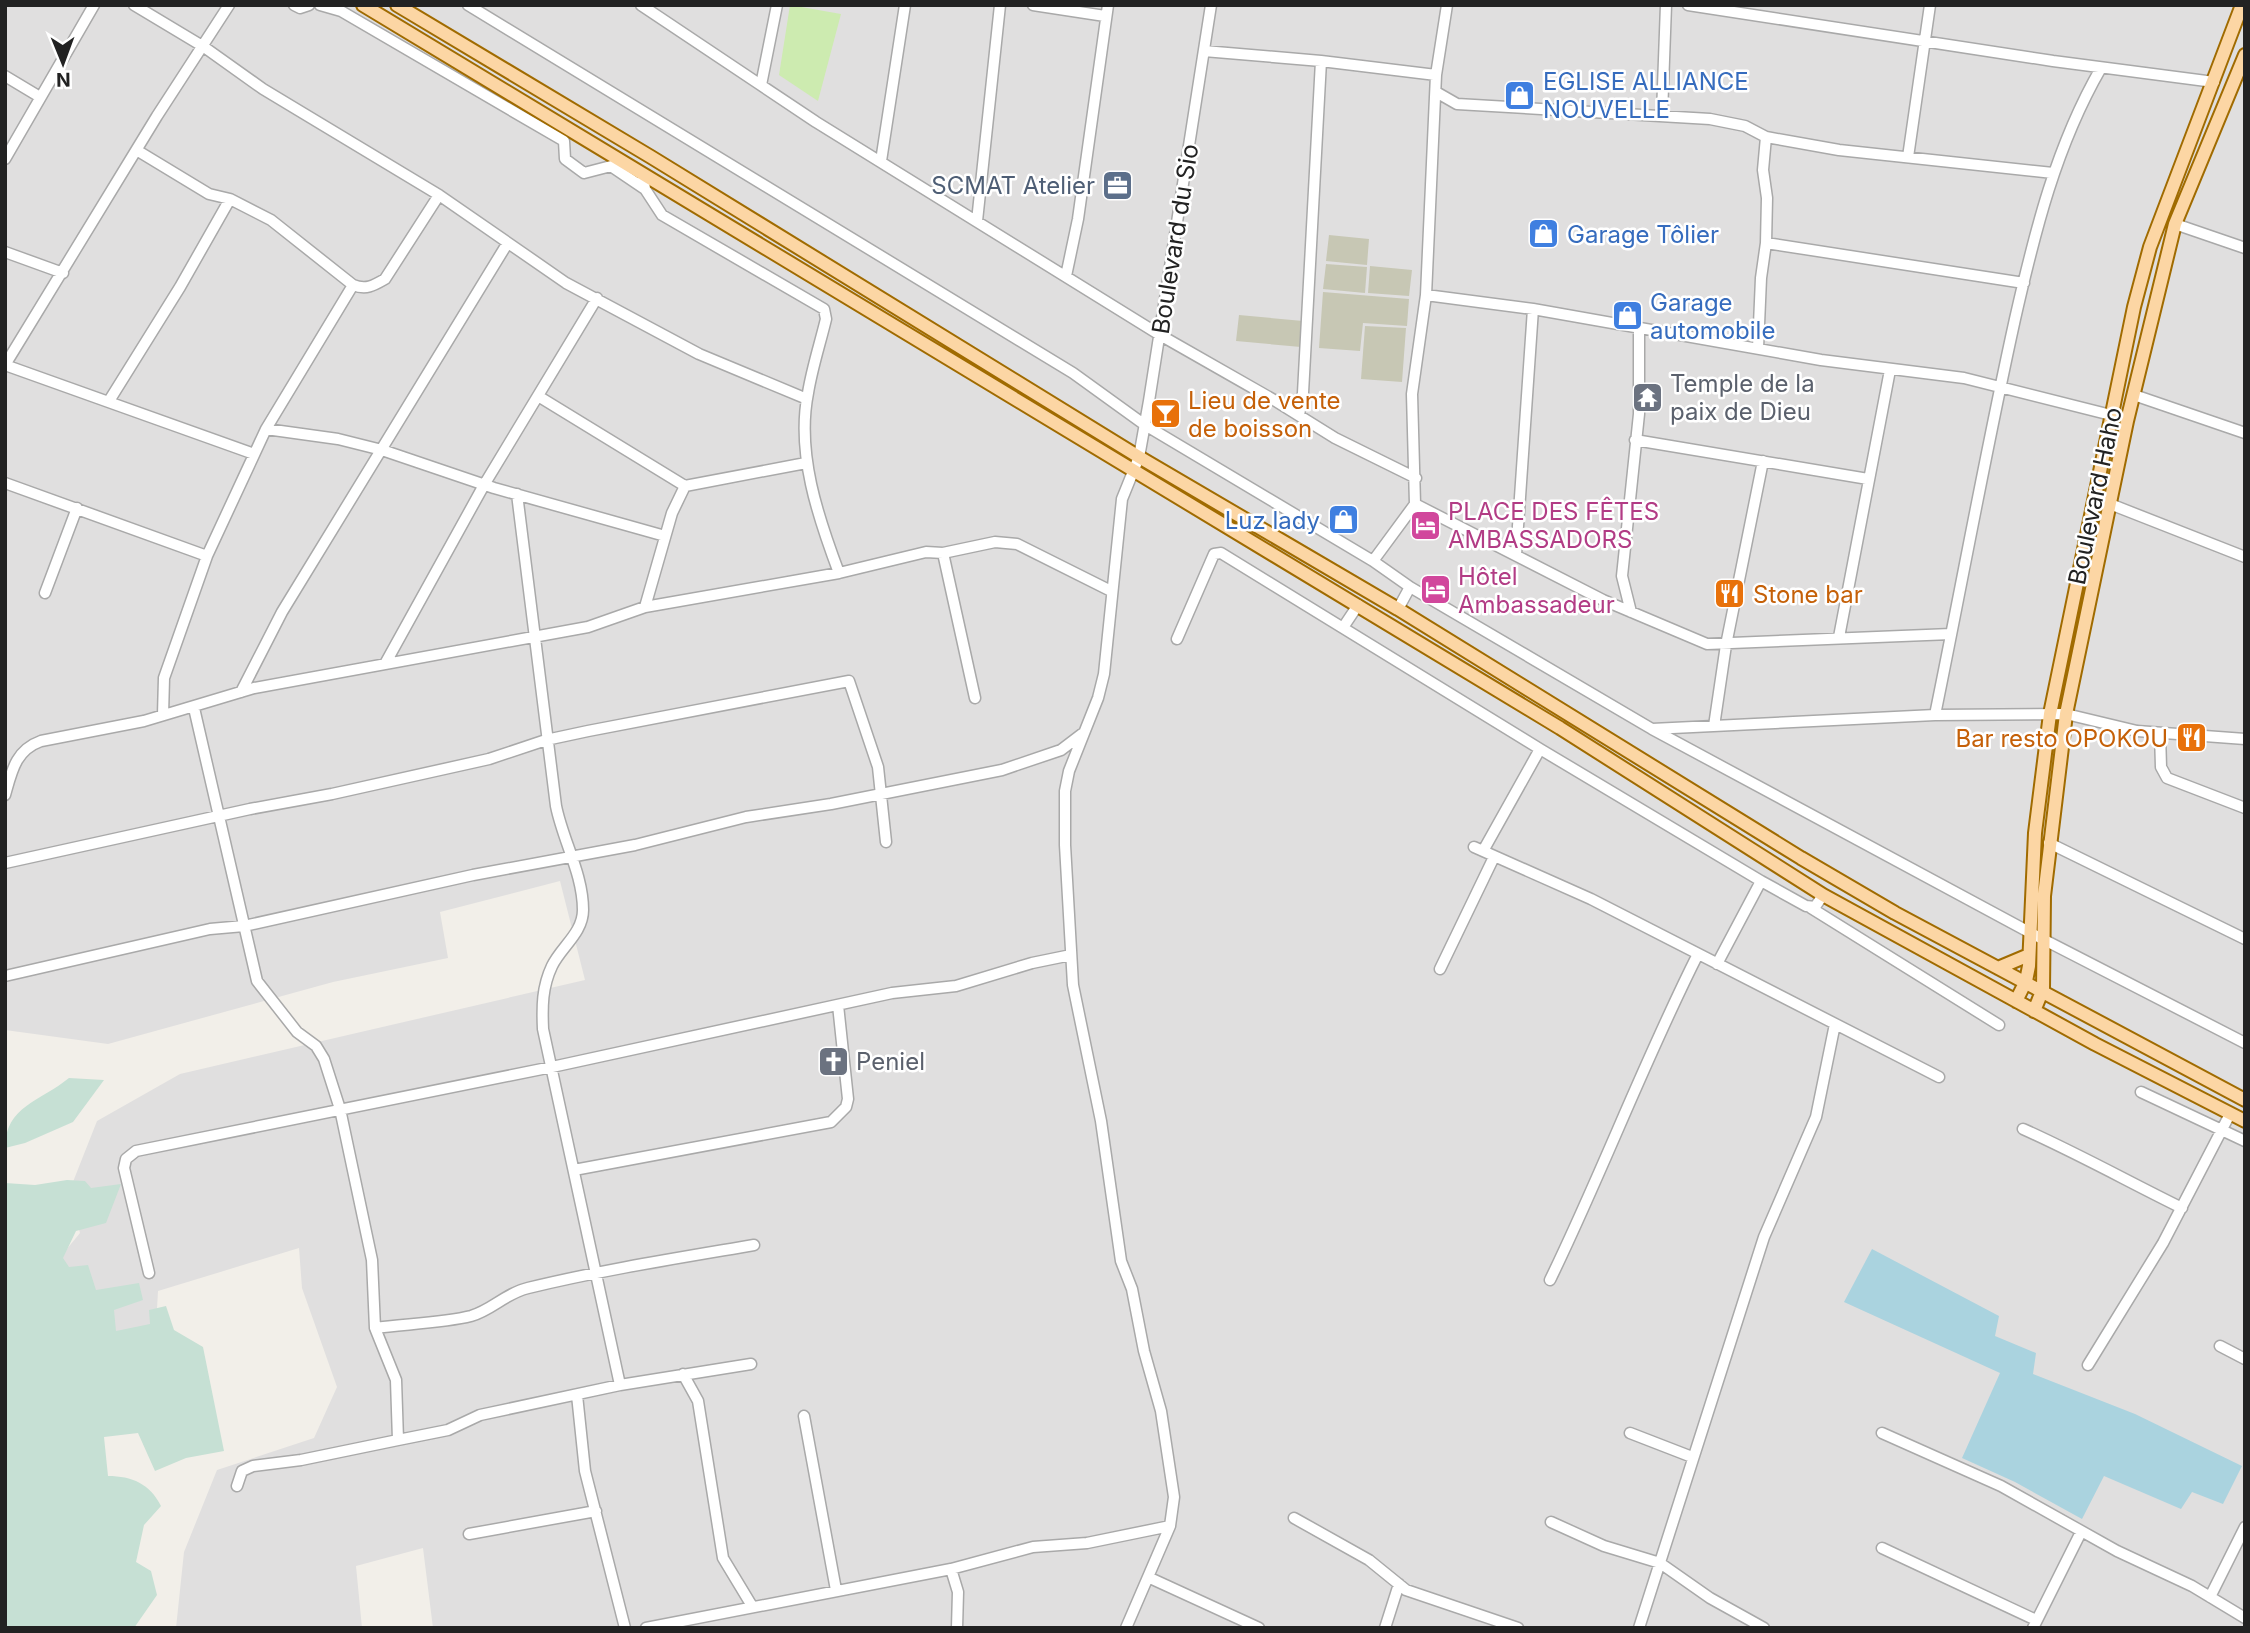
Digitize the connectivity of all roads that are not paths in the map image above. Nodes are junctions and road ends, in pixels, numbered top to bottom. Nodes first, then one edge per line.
1 (94, 5) edge
2 (134, 5) edge
3 (229, 5) edge
4 (294, 5) edge
5 (309, 5) edge
6 (320, 5) edge
7 (363, 5) edge
8 (397, 5) edge
9 (468, 5) edge
10 (640, 5) edge
11 (777, 5) edge
12 (905, 5) edge
13 (1000, 5) edge
14 (1033, 5) edge
15 (1212, 5) edge
16 (1447, 5) edge
17 (1666, 5) edge
18 (1688, 5) edge
19 (1930, 5) edge
20 (2242, 5) edge
21 (1107, 11) edge
22 (1924, 40) junction
23 (204, 47) junction
24 (1204, 51) junction
25 (2245, 55) edge
26 (1321, 61) junction
27 (2101, 68) junction
28 (1436, 75) junction
29 (5, 76) edge
30 (2214, 82) junction
31 (761, 85) junction
32 (1436, 92) junction
33 (40, 97) junction
34 (1662, 114) junction
35 (1766, 137) junction
36 (138, 151) junction
37 (1908, 157) junction
38 (5, 159) edge
39 (881, 161) junction
40 (2053, 173) junction
41 (643, 175) junction
42 (645, 189) junction
43 (439, 195) junction
44 (229, 199) junction
45 (977, 221) junction
46 (2175, 224) junction
47 (1766, 243) junction
48 (507, 244) junction
49 (2245, 247) edge
50 (5, 252) edge
51 (63, 273) junction
52 (1066, 276) junction
53 (2024, 283) junction
54 (353, 285) junction
55 (1426, 295) junction
56 (597, 298) junction
57 (1532, 309) junction
58 (1639, 330) junction
59 (1160, 335) junction
60 (1758, 348) junction
61 (5, 365) edge
62 (1890, 370) junction
63 (2000, 386) junction
64 (2134, 395) junction
65 (538, 396) junction
66 (807, 398) junction
67 (109, 401) junction
68 (1299, 415) junction
69 (2111, 415) junction
70 (1145, 425) junction
71 (266, 429) junction
72 (2245, 433) edge
73 (1635, 440) junction
74 (382, 450) junction
75 (254, 454) junction
76 (1139, 457) junction
77 (1763, 461) junction
78 (806, 463) junction
79 (1133, 471) junction
80 (1416, 478) junction
81 (1868, 479) junction
82 (5, 483) edge
83 (484, 485) junction
84 (685, 486) junction
85 (517, 494) junction
86 (1415, 504) junction
87 (2110, 504) junction
88 (77, 508) junction
89 (665, 536) junction
90 (943, 553) junction
91 (1516, 555) junction
92 (207, 556) junction
93 (2245, 557) edge
94 (1373, 562) junction
95 (839, 573) junction
96 (1410, 587) junction
97 (1111, 591) junction
98 (45, 593) dead end
99 (1358, 606) junction
100 (645, 607) junction
101 (1398, 609) junction
102 (1630, 612) junction
103 (1344, 626) junction
104 (1951, 634) junction
105 (533, 636) junction
106 (1839, 637) junction
107 (1177, 639) dead end
108 (1726, 645) junction
109 (384, 664) junction
110 (241, 692) junction
111 (975, 698) dead end
112 (194, 708) junction
113 (2050, 714) junction
114 (2066, 714) junction
115 (163, 715) junction
116 (1935, 715) junction
117 (1714, 726) junction
118 (1652, 729) junction
119 (1082, 733) junction
120 (2160, 733) junction
121 (2245, 738) edge
122 (546, 740) junction
123 (1540, 749) junction
124 (2043, 768) junction
125 (2059, 768) junction
126 (882, 792) junction
127 (5, 795) edge
128 (2245, 808) edge
129 (220, 816) junction
130 (886, 842) dead end
131 (2049, 843) junction
132 (570, 856) junction
133 (1494, 857) junction
134 (5, 863) edge
135 (1761, 881) junction
136 (1824, 895) junction
137 (1811, 908) junction
138 (244, 926) junction
139 (2029, 932) junction
140 (2041, 938) junction
141 (2245, 939) edge
142 (1698, 954) junction
143 (2029, 955) junction
144 (1071, 956) junction
145 (1717, 964) junction
146 (1997, 968) junction
147 (1440, 969) dead end
148 (2042, 969) junction
149 (5, 976) edge
150 (2026, 981) junction
151 (2043, 989) junction
152 (2016, 1001) junction
153 (2064, 1001) junction
154 (838, 1005) junction
155 (2034, 1011) junction
156 (1835, 1024) junction
157 (1999, 1025) dead end
158 (2245, 1043) edge
159 (552, 1067) junction
160 (1939, 1077) dead end
161 (2141, 1092) dead end
162 (2245, 1100) edge
163 (340, 1109) junction
164 (2230, 1114) junction
165 (2245, 1121) edge
166 (2023, 1129) dead end
167 (2223, 1130) junction
168 (2245, 1141) edge
169 (574, 1170) junction
170 (2182, 1208) junction
171 (754, 1245) dead end
172 (596, 1272) junction
173 (149, 1273) dead end
174 (1550, 1280) dead end
175 (375, 1328) junction
176 (2220, 1346) dead end
177 (2245, 1359) edge
178 (751, 1364) dead end
179 (2088, 1364) dead end
180 (683, 1374) junction
181 (620, 1385) junction
182 (577, 1395) junction
183 (804, 1416) dead end
184 (1630, 1433) dead end
185 (1882, 1433) dead end
186 (398, 1440) junction
187 (1692, 1457) junction
188 (237, 1486) dead end
189 (596, 1511) junction
190 (1294, 1518) dead end
191 (1551, 1522) dead end
192 (1170, 1526) junction
193 (2245, 1527) edge
194 (2081, 1532) junction
195 (469, 1534) dead end
196 (1882, 1548) dead end
197 (1660, 1563) junction
198 (951, 1569) junction
199 (1150, 1578) junction
200 (1399, 1584) junction
201 (836, 1590) junction
202 (2210, 1597) junction
203 (752, 1606) junction
204 (2245, 1618) edge
205 (2035, 1624) edge
206 (625, 1628) edge
207 (646, 1628) edge
208 (957, 1628) edge
209 (1126, 1628) edge
210 (1259, 1628) edge
211 (1385, 1628) edge
212 (1518, 1628) edge
213 (1639, 1628) edge
214 (1765, 1628) edge

1 - 33 street
2 - 23 street
3 - 23 street
4 - 5 street
6 - 42 street
7 - 41 main road
8 - 76 main road
9 - 70 street
10 - 31 street
11 - 31 street
12 - 39 street
13 - 45 street
14 - 21 street
15 - 24 street, Boulevard du Sio
16 - 28 street
17 - 34 street
18 - 22 street
19 - 22 street
20 - 30 main road, Boulevard Haho
21 - 52 street
22 - 27 street
22 - 37 street
23 - 36 street
23 - 43 street
24 - 26 street
24 - 59 street, Boulevard du Sio
25 - 46 main road, Boulevard Haho
26 - 28 street
26 - 68 street
27 - 30 street
27 - 40 street
28 - 32 street
29 - 33 street
30 - 69 main road, Boulevard Haho
31 - 39 street
32 - 34 street
32 - 55 street
33 - 38 street
34 - 35 street
35 - 37 street
35 - 47 street
36 - 44 street
36 - 51 street
37 - 40 street
39 - 45 street
40 - 53 street
41 - 42 street
41 - 79 main road
42 - 66 street
43 - 48 street
43 - 54 street
44 - 54 street
44 - 67 street
45 - 52 street
46 - 49 street
46 - 64 main road, Boulevard Haho
47 - 53 street
47 - 60 street
48 - 56 street
48 - 74 street
50 - 51 street
51 - 61 street
52 - 59 street
53 - 63 street
54 - 71 street
55 - 57 street
55 - 80 street
56 - 65 street
56 - 66 street
57 - 58 street
57 - 91 street
58 - 60 street
58 - 73 street
59 - 68 street
59 - 70 street, Boulevard du Sio
60 - 62 street
61 - 67 street
62 - 63 street
62 - 81 street
63 - 69 street
63 - 104 street
64 - 72 street
64 - 87 main road, Boulevard Haho
65 - 83 street
65 - 84 street
66 - 78 street
67 - 75 street
68 - 80 street
69 - 113 main road, Boulevard Haho
70 - 76 street, Boulevard du Sio
70 - 94 street
71 - 74 street
71 - 75 street
73 - 77 street
73 - 102 street
74 - 83 street
74 - 110 street
75 - 92 street
76 - 79 street, Boulevard du Sio
76 - 101 main road
77 - 81 street
77 - 108 street
78 - 84 street
78 - 95 street
79 - 97 street, Boulevard du Sio
79 - 99 main road
80 - 86 street
81 - 106 street
82 - 88 street
83 - 85 street
83 - 109 street
84 - 89 street
85 - 89 street
85 - 105 street
86 - 91 street
86 - 94 street
87 - 93 street
87 - 114 main road, Boulevard Haho
88 - 92 street
88 - 98 street
89 - 100 street
90 - 95 street
90 - 97 street
90 - 111 street
91 - 102 street
92 - 115 street
94 - 96 street
95 - 100 street
96 - 101 street
96 - 118 street
97 - 119 street, Boulevard du Sio
99 - 103 street
99 - 136 main road
100 - 105 street
101 - 146 main road
102 - 108 street
103 - 107 street
103 - 123 street
104 - 106 street
104 - 116 street
105 - 109 street
105 - 122 street
106 - 108 street
108 - 117 street
109 - 110 street
110 - 112 street
112 - 115 street
112 - 129 street
113 - 114 street
113 - 116 street
113 - 124 main road, Boulevard Haho
114 - 120 street
114 - 125 main road, Boulevard Haho
115 - 127 street
116 - 117 street
117 - 118 street
118 - 139 street
119 - 126 street
119 - 144 street, Boulevard du Sio
120 - 121 street
120 - 128 street
122 - 126 street
122 - 129 street
122 - 132 street
123 - 133 street
123 - 135 street
124 - 125 main road
124 - 139 main road, Boulevard Haho
125 - 131 main road, Boulevard Haho
126 - 130 street
126 - 132 street
129 - 134 street
129 - 138 street
131 - 140 main road, Boulevard Haho
131 - 141 street
132 - 138 street
132 - 159 street
133 - 142 street
133 - 147 street
135 - 137 street
135 - 145 street
136 - 137 street
136 - 152 main road
137 - 157 street
138 - 149 street
138 - 163 street
139 - 140 street
139 - 143 main road, Boulevard Haho
140 - 148 main road, Boulevard Haho
140 - 158 street
142 - 145 street
142 - 174 street
143 - 146 main road
143 - 150 main road, Boulevard Haho
144 - 154 street
144 - 192 street, Boulevard du Sio
145 - 156 street
146 - 150 main road
148 - 151 main road, Boulevard Haho
148 - 153 main road
150 - 151 main road
150 - 152 main road, Boulevard Haho
151 - 153 main road
151 - 155 main road, Boulevard Haho
152 - 155 main road
153 - 162 main road
154 - 159 street
154 - 169 street
155 - 164 main road
156 - 160 street
156 - 187 street
159 - 163 street
159 - 169 street
161 - 167 street
163 - 173 street
163 - 175 street
164 - 165 main road
164 - 167 street
166 - 170 street
167 - 168 street
167 - 170 street
169 - 172 street
170 - 179 street
171 - 172 street
172 - 175 street
172 - 181 street
175 - 186 street
176 - 177 street
178 - 180 street
180 - 181 street
180 - 203 street
181 - 182 street
182 - 186 street
182 - 189 street
183 - 201 street
184 - 187 street
185 - 194 street
186 - 188 street
187 - 197 street
189 - 195 street
189 - 206 street
190 - 200 street
191 - 197 street
192 - 198 street
192 - 199 street, Boulevard du Sio
193 - 202 street
194 - 202 street
194 - 205 street
196 - 205 street
197 - 213 street
197 - 214 street
198 - 201 street
198 - 208 street
199 - 209 street, Boulevard du Sio
199 - 210 street
200 - 211 street
200 - 212 street
201 - 203 street
202 - 204 street
203 - 207 street

